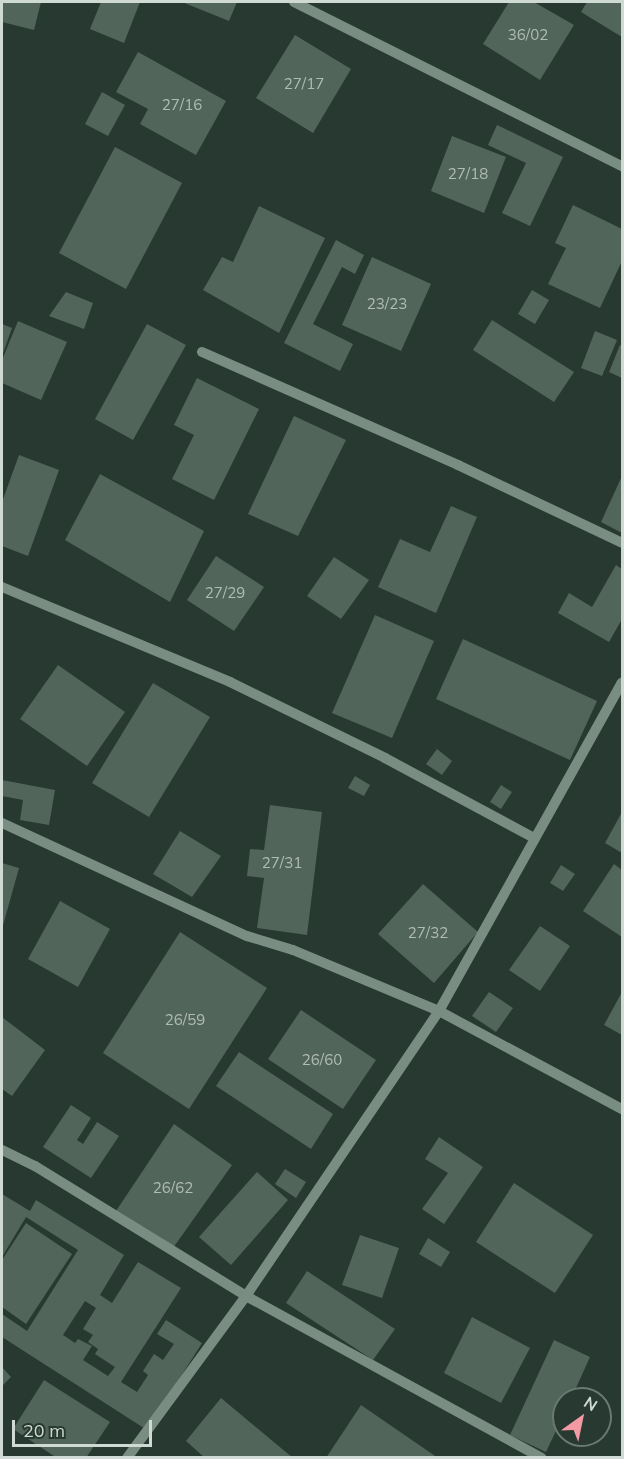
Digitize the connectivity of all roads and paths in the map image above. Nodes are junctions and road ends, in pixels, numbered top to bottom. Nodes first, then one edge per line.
1 (294, 2) edge
2 (622, 166) edge
3 (202, 352) dead end
4 (622, 543) edge
5 (2, 587) edge
6 (622, 682) edge
7 (2, 823) edge
8 (534, 838) junction
9 (439, 1011) junction
10 (622, 1109) edge
11 (2, 1150) edge
12 (246, 1296) junction
13 (127, 1458) edge
14 (542, 1458) edge

1 - 2 street
3 - 4 street
5 - 8 street
6 - 8 street
7 - 9 street
8 - 9 street
9 - 10 street
9 - 12 street
11 - 12 street
12 - 13 street
12 - 14 street

